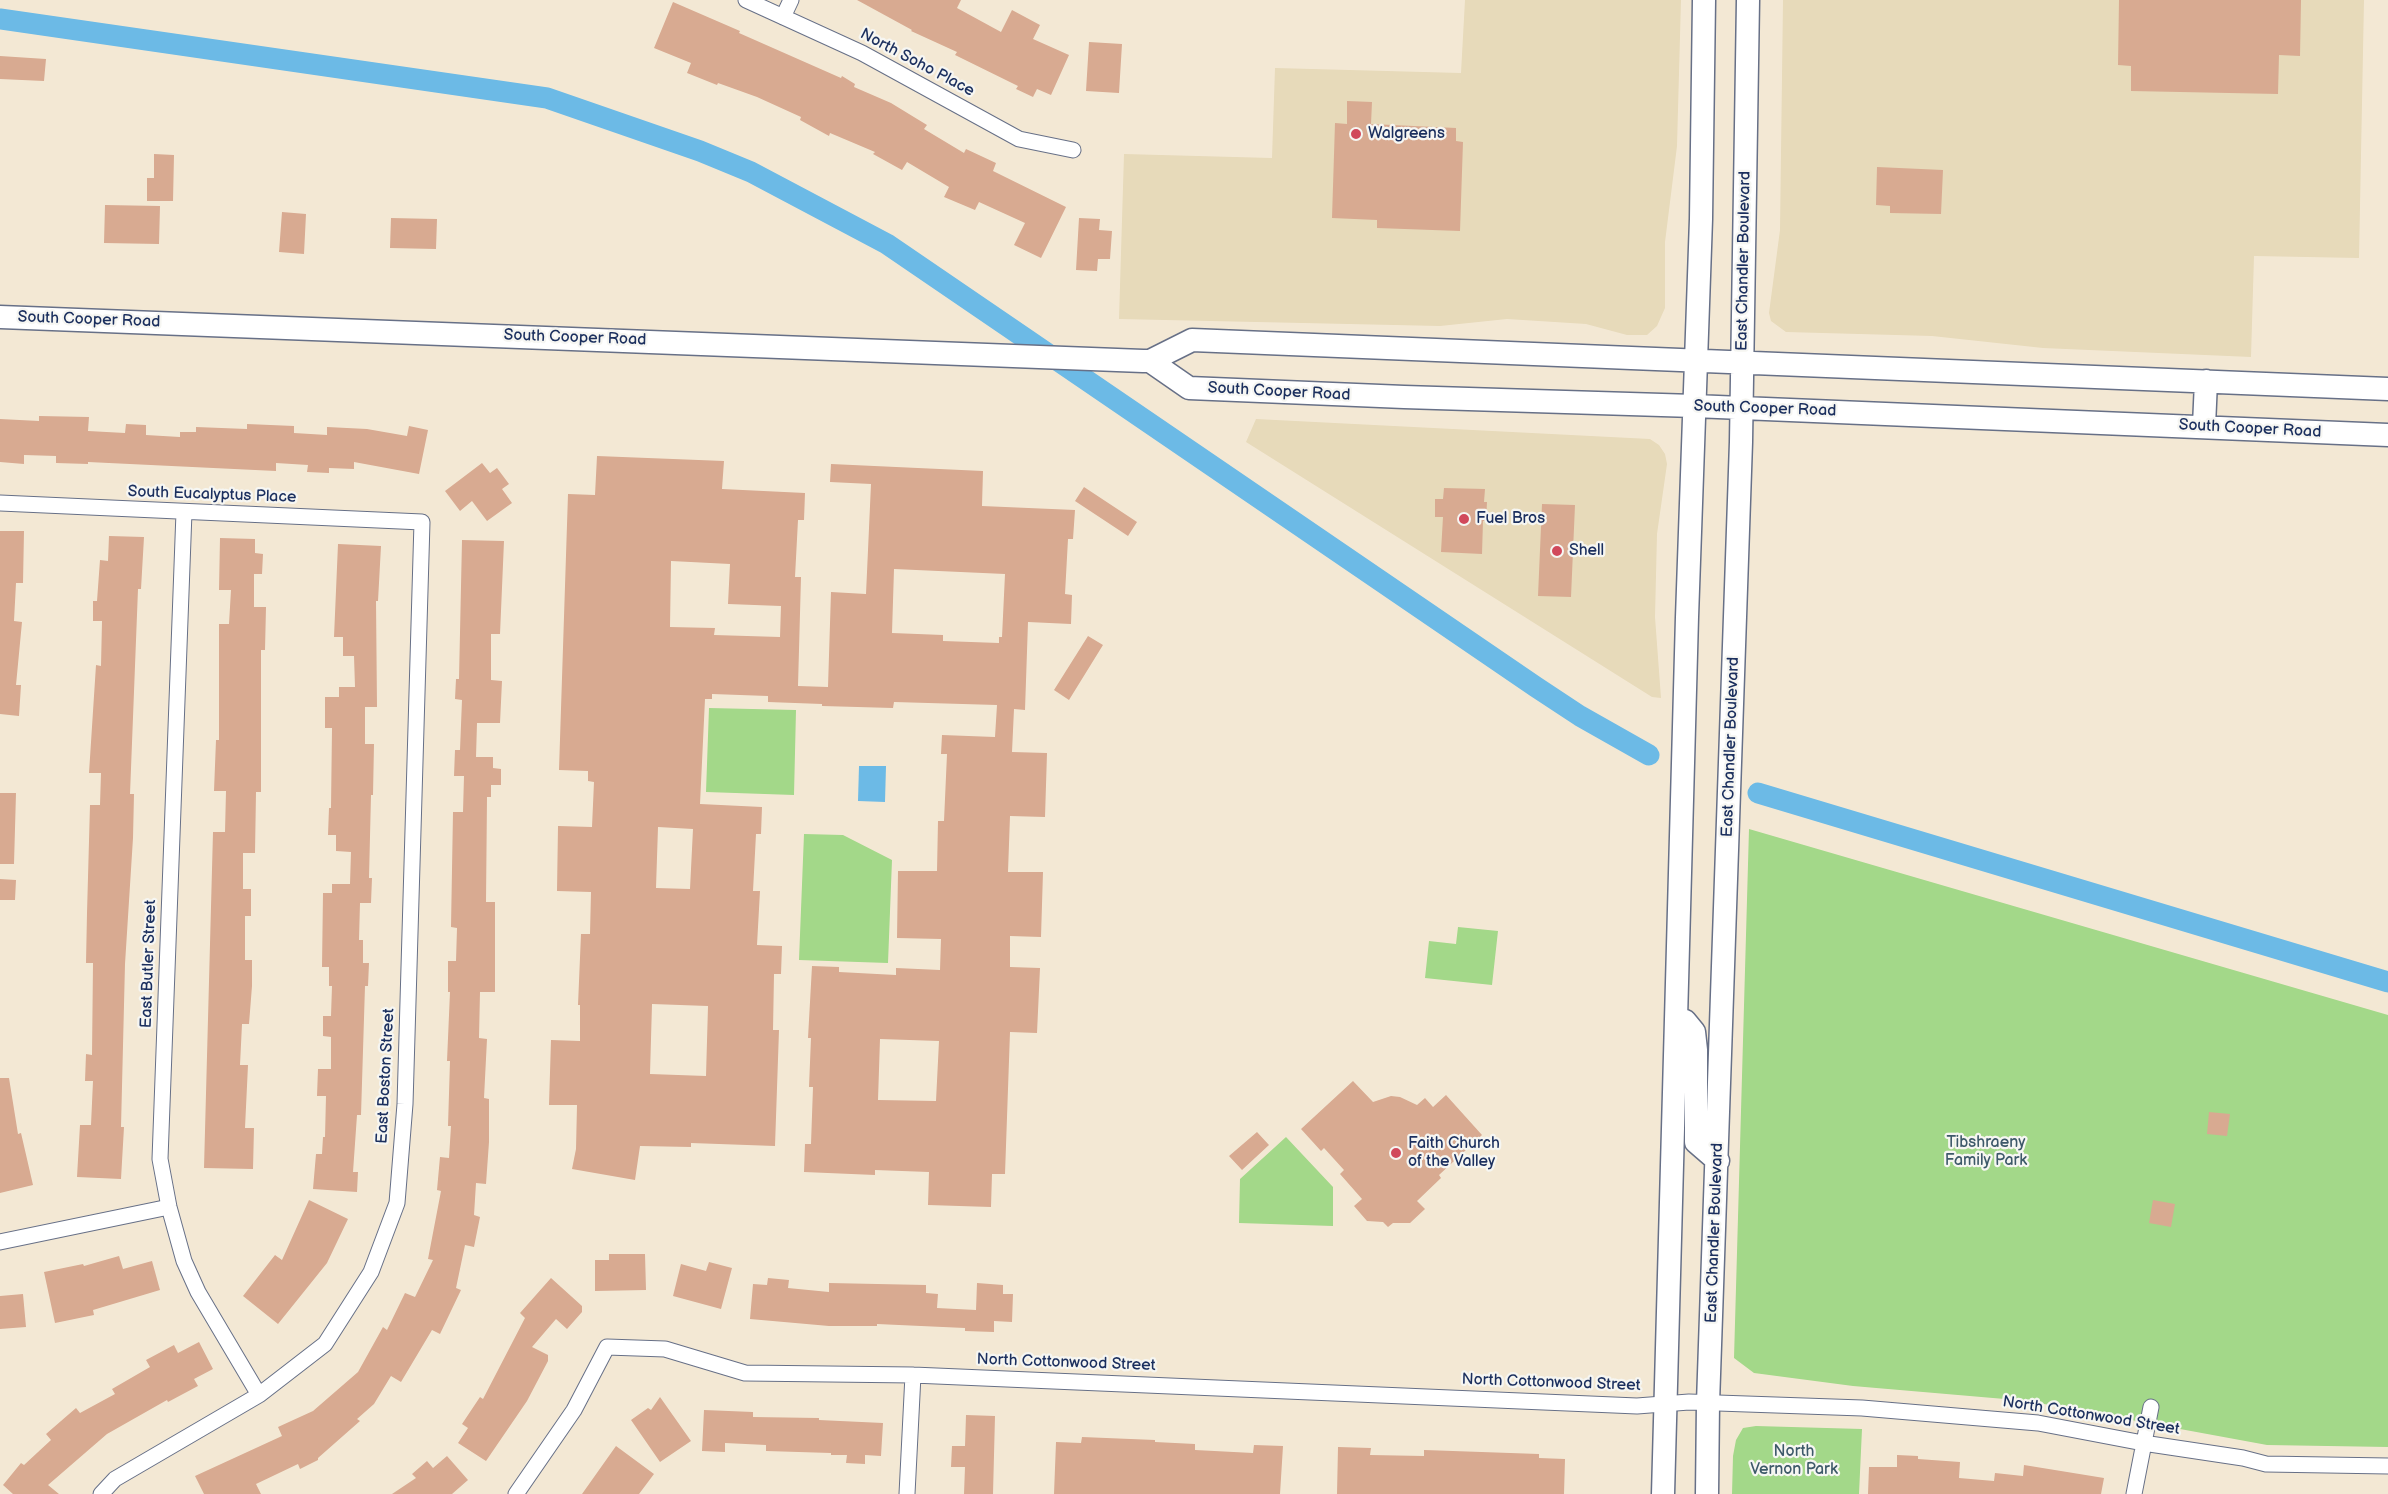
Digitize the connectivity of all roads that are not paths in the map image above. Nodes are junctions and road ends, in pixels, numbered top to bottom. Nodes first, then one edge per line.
1 (746, 0) edge
2 (791, 0) edge
3 (1704, 0) edge
4 (1748, 0) edge
5 (783, 17) junction
6 (1073, 150) dead end
7 (0, 317) edge
8 (1150, 361) junction
9 (1695, 361) junction
10 (1742, 362) junction
11 (2206, 381) junction
12 (2388, 389) edge
13 (1694, 406) junction
14 (1742, 408) junction
15 (2204, 426) junction
16 (2388, 435) edge
17 (0, 503) edge
18 (184, 512) junction
19 (422, 522) joint
20 (1677, 1018) junction
21 (1718, 1161) junction
22 (169, 1207) junction
23 (0, 1242) edge
24 (913, 1375) junction
25 (259, 1395) junction
26 (1666, 1402) junction
27 (1708, 1403) junction
28 (2151, 1407) dead end
29 (2144, 1443) junction
30 (2388, 1466) edge
31 (101, 1494) edge
32 (516, 1494) edge
33 (907, 1494) edge
34 (1663, 1494) edge
35 (1707, 1494) edge
36 (2134, 1494) edge

1 - 5 street, North Soho Place
2 - 5 street
3 - 9 main road
4 - 10 main road, East Chandler Boulevard
5 - 6 street, North Soho Place
7 - 8 main road, South Cooper Road
8 - 9 main road, South Cooper Road
8 - 13 main road, South Cooper Road
9 - 10 main road, South Cooper Road
9 - 13 main road
10 - 11 main road, South Cooper Road
10 - 14 main road, East Chandler Boulevard
11 - 12 main road, South Cooper Road
11 - 15 main road
13 - 14 main road, South Cooper Road
13 - 20 main road
14 - 15 main road, South Cooper Road
14 - 21 main road, East Chandler Boulevard
15 - 16 main road, South Cooper Road
17 - 18 street, South Eucalyptus Place
18 - 19 street, South Eucalyptus Place
18 - 22 street, East Butler Street
19 - 25 street, East Boston Street
20 - 21 main road
20 - 26 main road
21 - 27 main road, East Chandler Boulevard
22 - 23 street
22 - 25 street, East Butler Street
24 - 26 street, North Cottonwood Street
24 - 32 street, North Cottonwood Street
24 - 33 street
25 - 31 street, East Boston Street
26 - 27 street, North Cottonwood Street
26 - 34 main road
27 - 29 street, North Cottonwood Street
27 - 35 main road, East Chandler Boulevard
28 - 29 street
29 - 30 street, North Cottonwood Street
29 - 36 street

